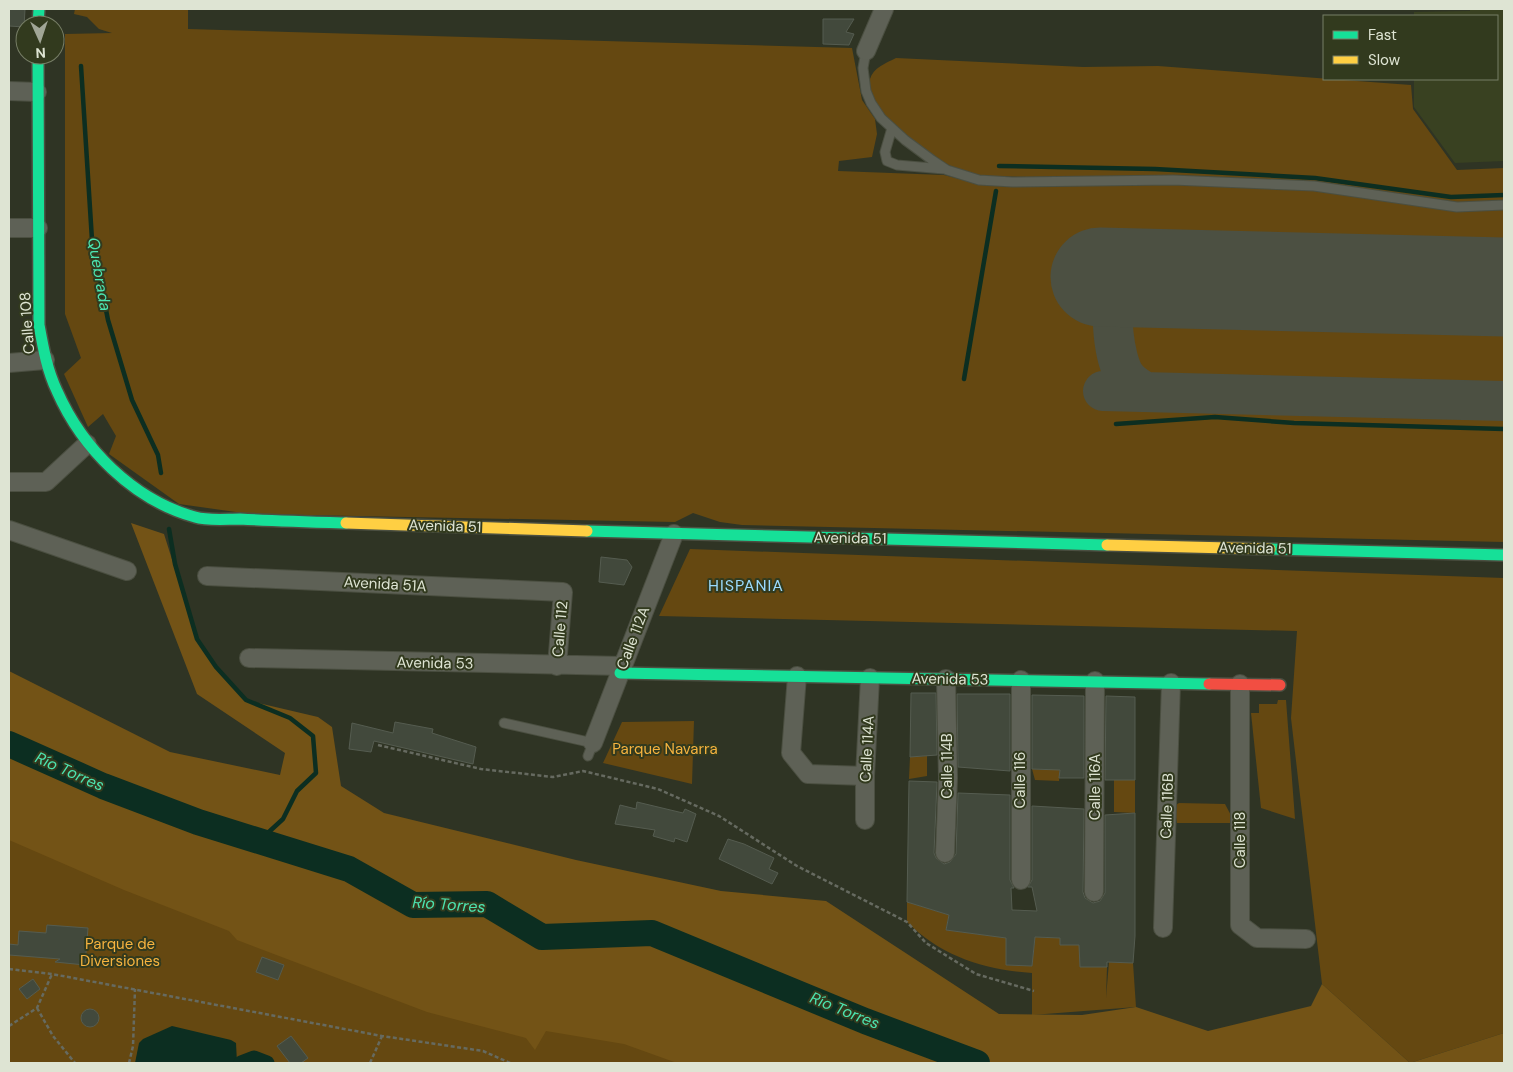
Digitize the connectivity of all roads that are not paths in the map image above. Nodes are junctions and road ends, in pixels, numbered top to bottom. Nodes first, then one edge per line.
1 (884, 9) edge
2 (866, 52) joint
3 (38, 65) edge
4 (9, 91) edge
5 (37, 92) junction
6 (892, 128) junction
7 (947, 170) junction
8 (1504, 205) edge
9 (9, 228) edge
10 (38, 228) junction
11 (45, 360) junction
12 (9, 363) edge
13 (87, 444) junction
14 (9, 482) edge
15 (196, 518) joint
16 (9, 530) edge
17 (674, 534) junction
18 (1504, 555) edge
19 (127, 571) dead end
20 (207, 576) dead end
21 (563, 592) joint
22 (249, 658) dead end
23 (557, 666) junction
24 (621, 670) junction
25 (797, 676) junction
26 (870, 678) junction
27 (946, 679) junction
28 (1021, 680) junction
29 (1095, 682) junction
30 (1170, 683) junction
31 (1240, 684) junction
32 (1280, 685) dead end
33 (504, 723) dead end
34 (590, 749) joint
35 (865, 776) junction
36 (865, 820) dead end
37 (945, 853) dead end
38 (1021, 880) dead end
39 (1094, 892) dead end
40 (1163, 928) dead end
41 (1306, 939) dead end

1 - 2 street
2 - 6 lane
3 - 5 main road, Calle 108
4 - 5 street
5 - 10 main road, Calle 108
6 - 7 lane
6 - 7 lane
7 - 8 lane
9 - 10 street
10 - 11 main road, Calle 108
11 - 12 street
11 - 13 main road, Calle 108
13 - 14 street
13 - 15 main road, Calle 108
15 - 17 main road, Avenida 51
16 - 19 street
17 - 18 main road, Avenida 51
17 - 24 street, Calle 112A
20 - 21 street, Avenida 51A
21 - 23 street, Calle 112
22 - 23 street, Avenida 53
23 - 24 street, Avenida 53
24 - 25 main road, Avenida 53
24 - 34 street, Calle 112A
25 - 26 main road, Avenida 53
25 - 35 street
26 - 27 main road, Avenida 53
26 - 35 street, Calle 114A
27 - 28 main road, Avenida 53
27 - 37 street, Calle 114B
28 - 29 main road, Avenida 53
28 - 38 street, Calle 116
29 - 30 main road, Avenida 53
29 - 39 street, Calle 116A
30 - 31 main road, Avenida 53
30 - 40 street, Calle 116B
31 - 32 main road, Avenida 53
31 - 41 street, Calle 118
33 - 34 lane
35 - 36 street, Calle 114A

